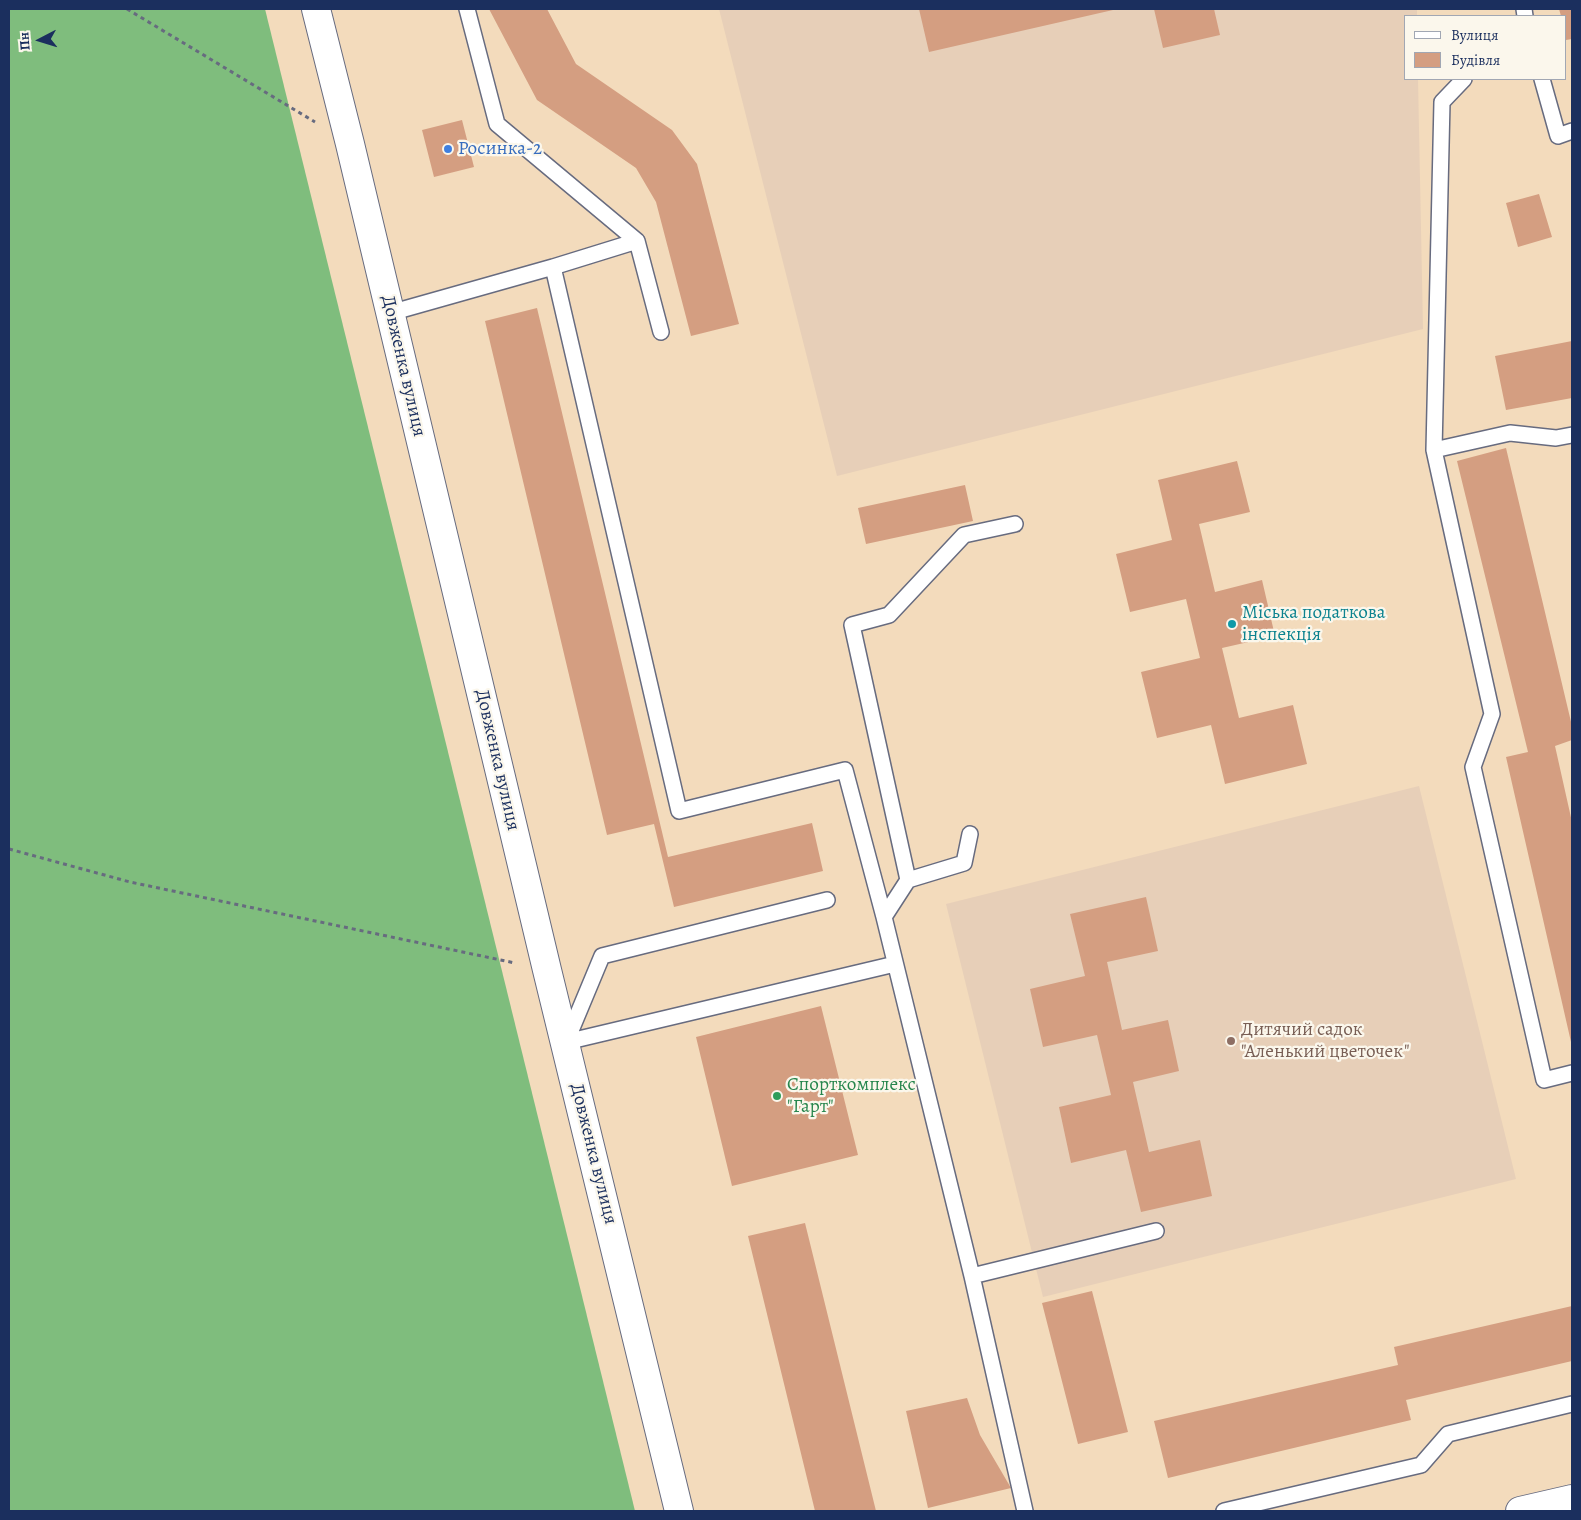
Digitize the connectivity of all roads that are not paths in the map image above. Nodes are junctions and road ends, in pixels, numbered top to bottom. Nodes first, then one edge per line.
1 (316, 9) edge
2 (467, 9) edge
3 (1463, 80) edge
4 (1542, 80) edge
5 (1572, 131) edge
6 (637, 241) junction
7 (553, 267) junction
8 (390, 313) junction
9 (661, 332) dead end
10 (1572, 435) edge
11 (1434, 450) junction
12 (1015, 524) dead end
13 (970, 834) dead end
14 (908, 880) junction
15 (827, 900) dead end
16 (884, 917) junction
17 (895, 964) junction
18 (566, 1042) junction
19 (1572, 1073) edge
20 (1156, 1231) dead end
21 (972, 1276) junction
22 (1572, 1404) edge
23 (1572, 1498) edge
24 (679, 1511) edge
25 (1025, 1511) edge
26 (1224, 1511) edge
27 (1520, 1511) edge

1 - 8 street, Довженка вулиця
2 - 6 lane
3 - 11 lane
4 - 5 lane
6 - 7 lane
6 - 9 lane
7 - 8 lane
7 - 16 lane
8 - 18 street, Довженка вулиця
10 - 11 lane
11 - 19 lane
12 - 14 lane
13 - 14 lane
14 - 16 lane
15 - 18 lane
16 - 17 lane
17 - 18 lane
17 - 21 lane
18 - 24 street, Довженка вулиця
20 - 21 lane
21 - 25 lane
22 - 26 lane
23 - 27 street

